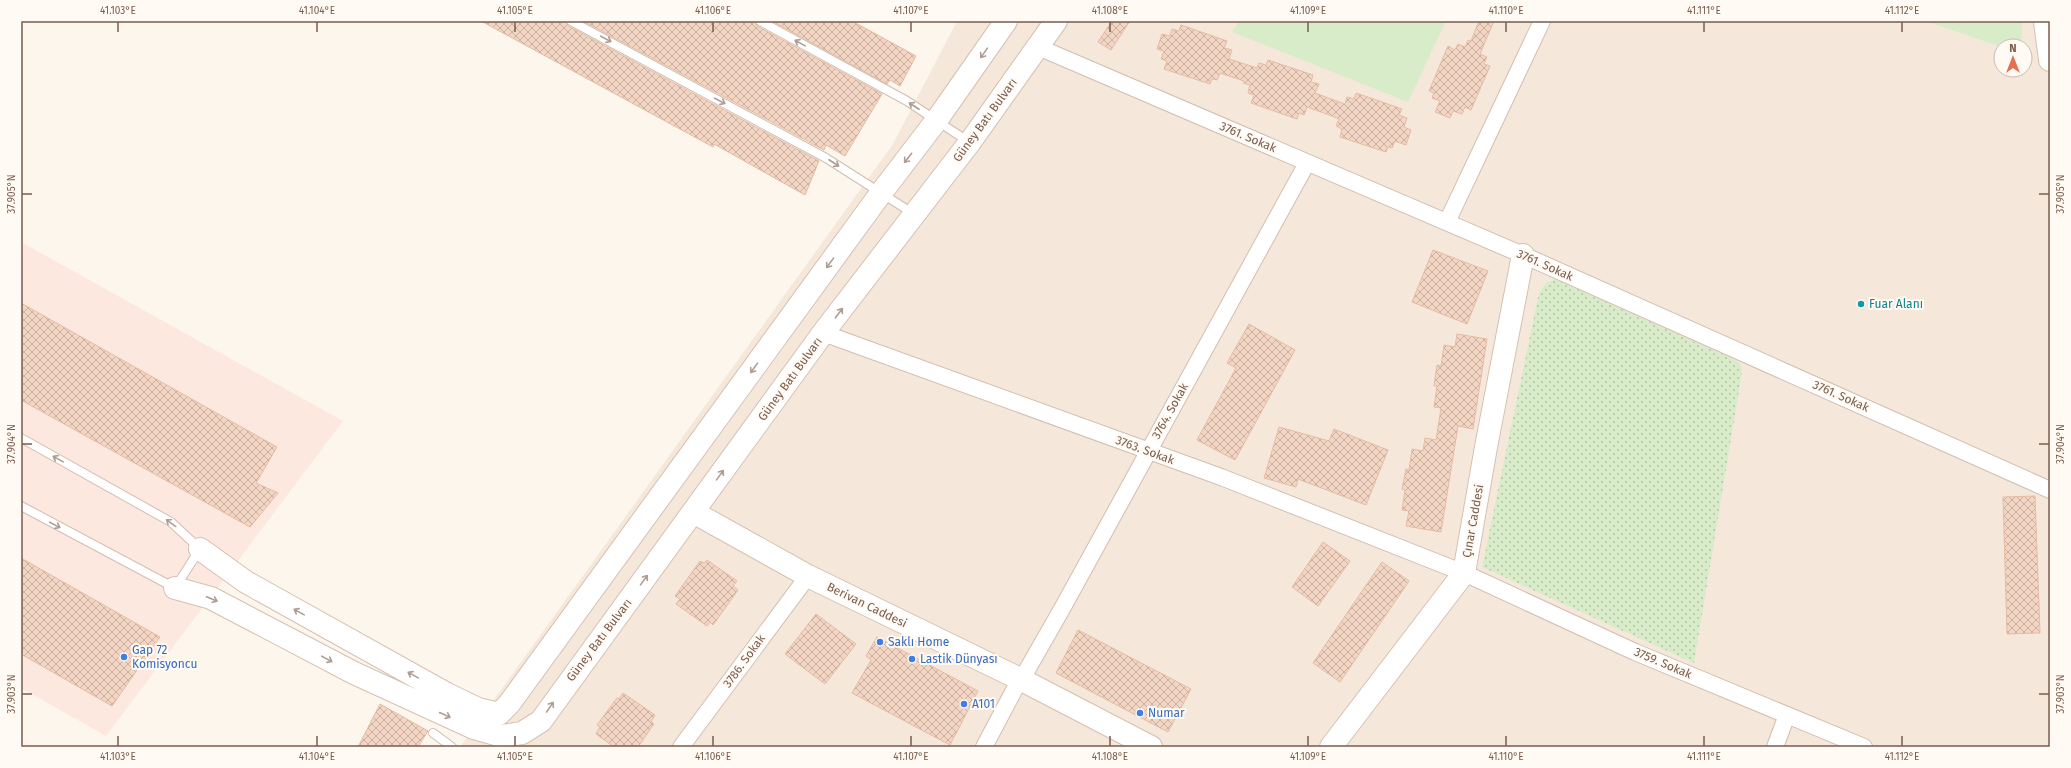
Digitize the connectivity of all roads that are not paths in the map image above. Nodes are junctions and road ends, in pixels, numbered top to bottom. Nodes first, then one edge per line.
1 (572, 21) edge
2 (760, 21) edge
3 (1006, 21) edge
4 (1056, 21) edge
5 (1542, 21) edge
6 (2045, 21) edge
7 (1038, 46) junction
8 (2050, 60) edge
9 (936, 121) junction
10 (970, 142) junction
11 (1307, 163) junction
12 (881, 193) junction
13 (914, 214) junction
14 (1447, 222) junction
15 (1523, 255) junction
16 (823, 334) junction
17 (21, 438) edge
18 (1148, 451) junction
19 (2050, 490) edge
20 (21, 506) edge
21 (693, 512) junction
22 (200, 549) junction
23 (1464, 573) junction
24 (808, 576) junction
25 (175, 588) junction
26 (1020, 679) junction
27 (1787, 715) junction
28 (505, 726) junction
29 (434, 733) dead end
30 (452, 747) edge
31 (681, 747) edge
32 (984, 747) edge
33 (1152, 747) edge
34 (1331, 747) edge
35 (1775, 747) edge
36 (1864, 747) edge

1 -> 12 lane
9 -> 2 lane
3 -> 9 street
4 - 7 street, Güney Batı Bulvarı
5 - 14 street
6 - 8 street
7 - 10 street, Güney Batı Bulvarı
7 - 11 street, 3761. Sokak
9 - 10 lane
9 -> 12 street
10 - 13 street, Güney Batı Bulvarı
11 - 14 street, 3761. Sokak
11 - 18 street, 3764. Sokak
12 - 13 lane
12 -> 28 street
16 -> 13 street, Güney Batı Bulvarı
14 - 15 street, 3761. Sokak
15 - 19 street, 3761. Sokak
15 - 23 street, Çınar Caddesi
16 - 18 street, 3763. Sokak
21 -> 16 street, Güney Batı Bulvarı
22 -> 17 lane
18 - 23 street, 3763. Sokak
18 - 26 street, 3764. Sokak
20 -> 25 lane
21 - 24 street, Berivan Caddesi
28 -> 21 street, Güney Batı Bulvarı
22 - 25 lane
28 -> 22 street
23 - 27 street, 3759. Sokak
23 - 34 street, Çınar Caddesi
24 - 26 street, Berivan Caddesi
24 - 31 street, 3786. Sokak
25 -> 28 street
26 - 32 street, 3764. Sokak
26 - 33 street, Berivan Caddesi
27 - 35 street
27 - 36 street, 3759. Sokak
29 - 30 lane

